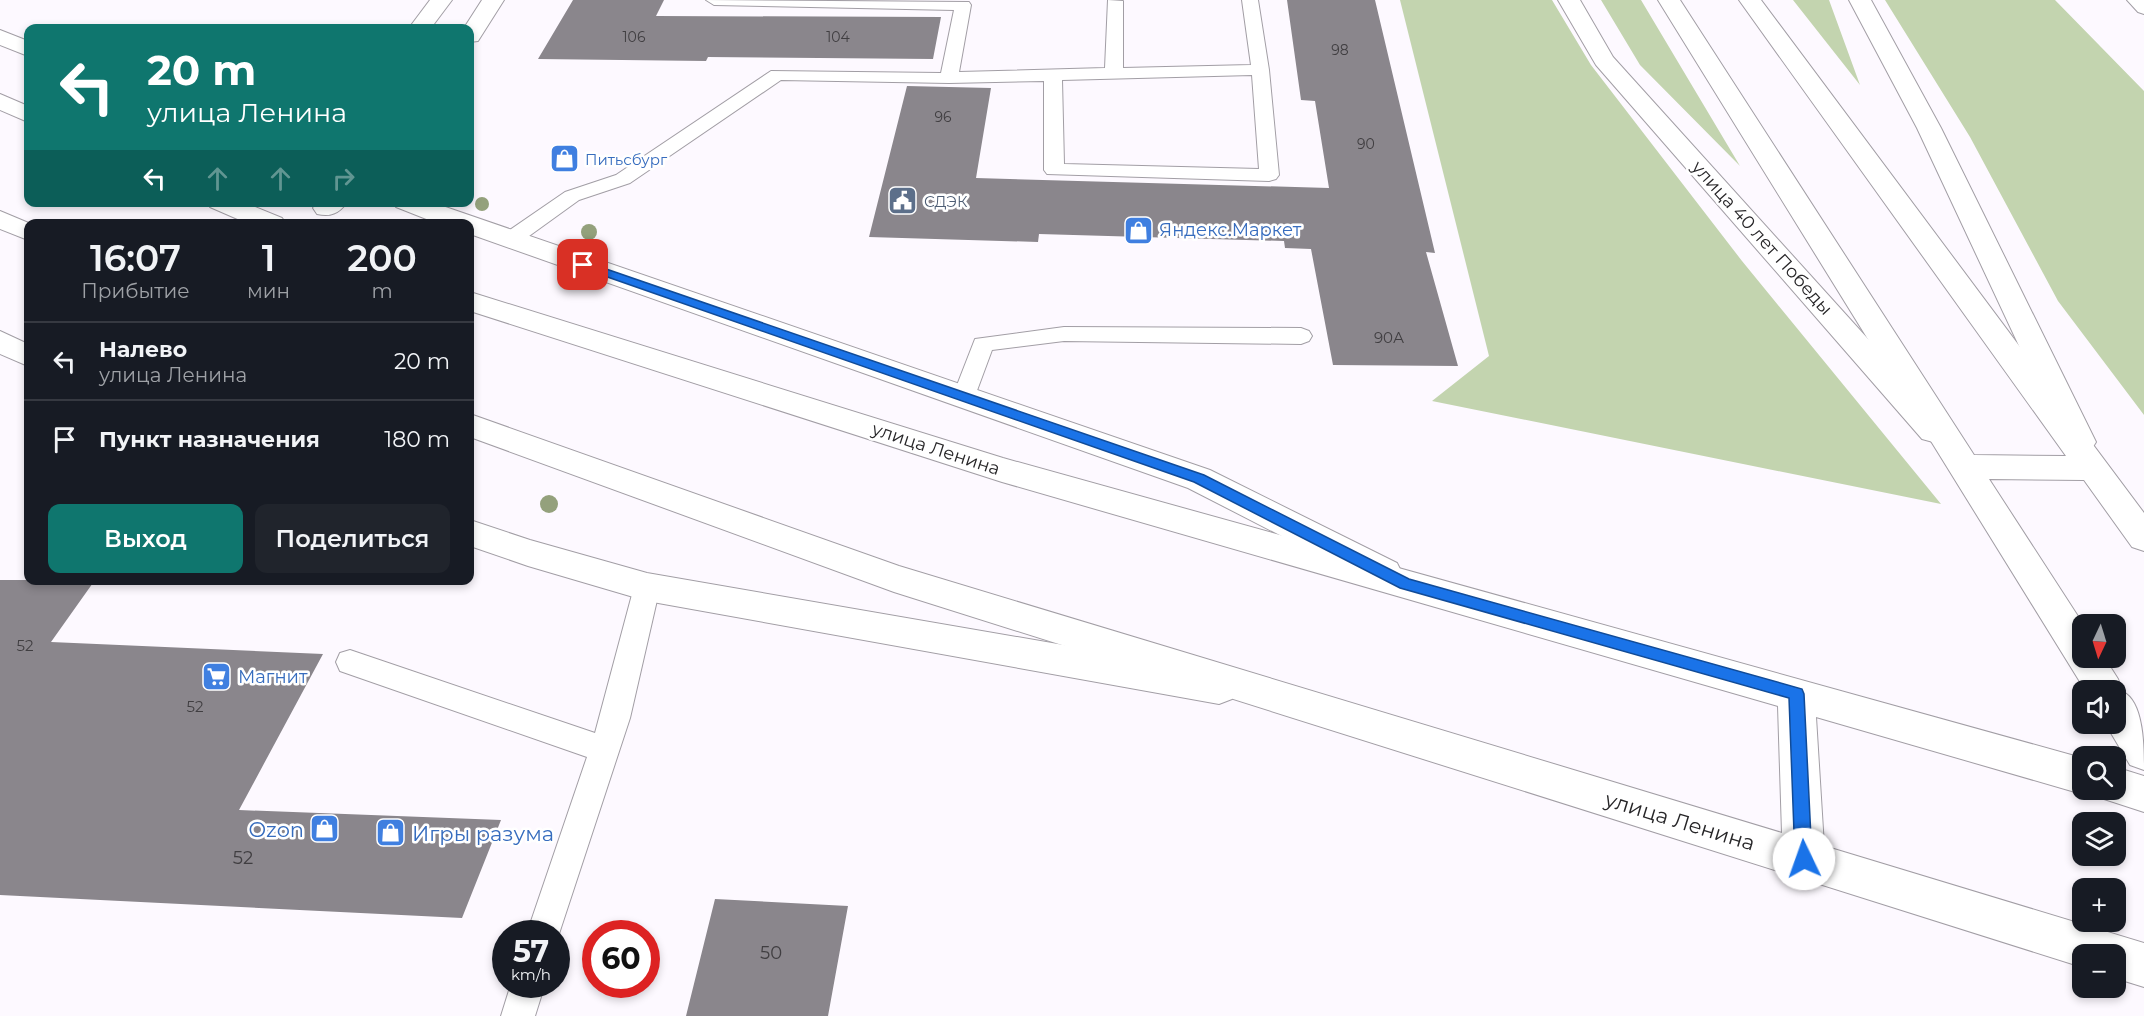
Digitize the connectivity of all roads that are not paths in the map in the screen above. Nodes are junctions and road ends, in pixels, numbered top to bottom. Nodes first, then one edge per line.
1 (441, 0) edge
2 (493, 0) edge
3 (714, 0) edge
4 (1250, 0) edge
5 (1569, 0) edge
6 (1669, 0) edge
7 (1750, 0) edge
8 (1860, 0) edge
9 (2135, 0) edge
10 (1114, 1) edge
11 (2144, 9) edge
12 (423, 24) edge
13 (474, 30) edge
14 (0, 38) edge
15 (24, 47) edge
16 (1260, 70) junction
17 (1114, 71) junction
18 (1053, 75) junction
19 (949, 78) junction
20 (0, 101) edge
21 (24, 113) edge
22 (231, 207) edge
23 (419, 207) edge
24 (0, 219) edge
25 (261, 219) edge
26 (451, 219) edge
27 (474, 226) edge
28 (24, 230) edge
29 (511, 240) junction
30 (474, 302) edge
31 (1301, 336) dead end
32 (964, 398) junction
33 (474, 426) edge
34 (1966, 467) junction
35 (2093, 468) junction
36 (474, 533) edge
37 (2144, 538) edge
38 (1406, 584) junction
39 (647, 587) junction
40 (2072, 637) edge
41 (350, 662) dead end
42 (1796, 694) junction
43 (1286, 700) junction
44 (2126, 724) edge
45 (604, 749) junction
46 (2144, 753) edge
47 (2072, 773) edge
48 (2126, 788) edge
49 (2144, 794) edge
50 (1804, 859) junction
51 (548, 920) edge
52 (2077, 944) edge
53 (2126, 959) edge
54 (2144, 965) edge
55 (524, 998) edge
56 (518, 1016) edge

1 - 12 main road
2 - 13 main road
3 - 19 lane
4 - 16 lane
5 - 34 main road, улица 40 лет Победы
6 - 34 main road, улица 40 лет Победы
7 - 35 main road
8 - 35 main road
9 - 11 lane
10 - 17 lane
14 - 15 main road
16 - 17 lane
16 - 18 lane
17 - 18 lane
18 - 19 lane
19 - 29 lane
20 - 21 main road
22 - 25 main road
23 - 26 main road
24 - 28 main road
27 - 29 main road, улица Ленина
29 - 32 main road, улица Ленина
30 - 38 main road, улица Ленина
31 - 32 lane
32 - 38 main road, улица Ленина
33 - 43 main road, улица Ленина
34 - 35 main road
34 - 40 main road, улица 40 лет Победы
35 - 37 main road
36 - 39 main road, улица Ленина
38 - 42 main road, улица Ленина
39 - 43 main road, улица Ленина
39 - 45 lane
41 - 45 lane
42 - 47 main road, улица Ленина
42 - 50 main road
43 - 50 main road, улица Ленина
44 - 46 main road
45 - 51 lane
48 - 49 main road
50 - 52 main road, улица Ленина
53 - 54 main road
55 - 56 lane

